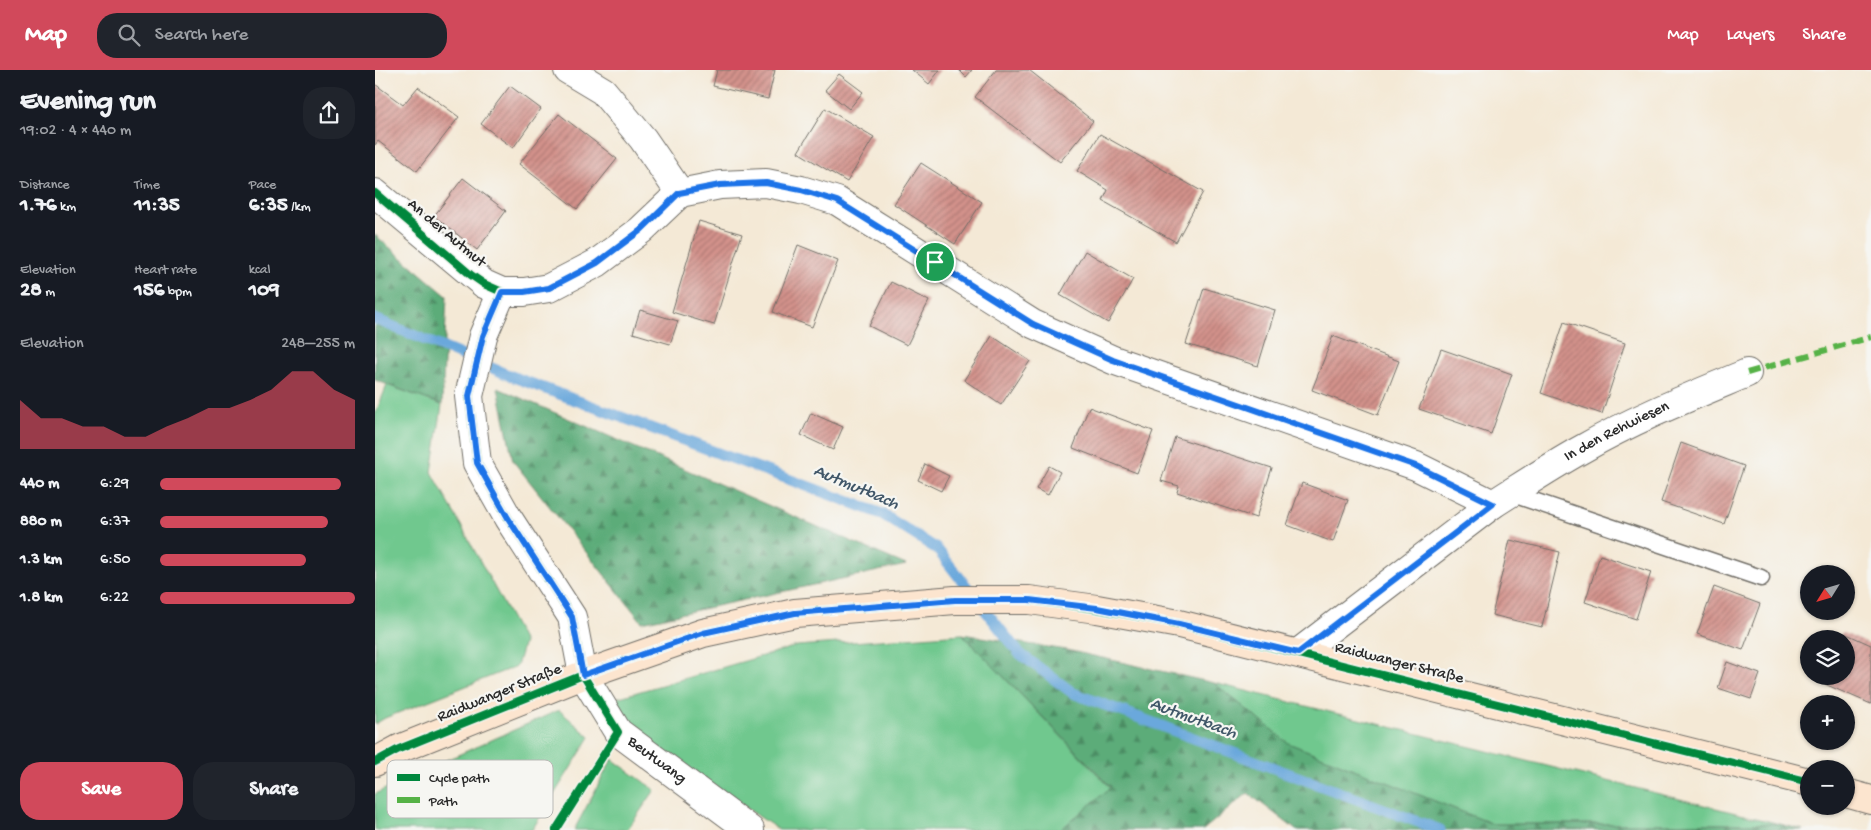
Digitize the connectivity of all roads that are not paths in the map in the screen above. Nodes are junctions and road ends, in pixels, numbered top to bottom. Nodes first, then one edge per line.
1 (568, 70) edge
2 (375, 193) edge
3 (679, 193) junction
4 (502, 292) junction
5 (1747, 373) dead end
6 (1502, 499) junction
7 (1761, 578) dead end
8 (1298, 653) junction
9 (583, 675) junction
10 (375, 762) edge
11 (1800, 780) edge
12 (1855, 796) edge
13 (1871, 800) edge
14 (750, 830) edge

1 - 3 street
2 - 4 street, An der Autmut
3 - 4 street
3 - 6 street
4 - 9 street
5 - 6 street, In den Rehwiesen
6 - 7 lane
6 - 8 street, In den Rehwiesen
8 - 9 street, Raidwanger Straße
8 - 11 street, Raidwanger Straße
9 - 10 street, Raidwanger Straße
9 - 14 street, Beutwang
12 - 13 street

